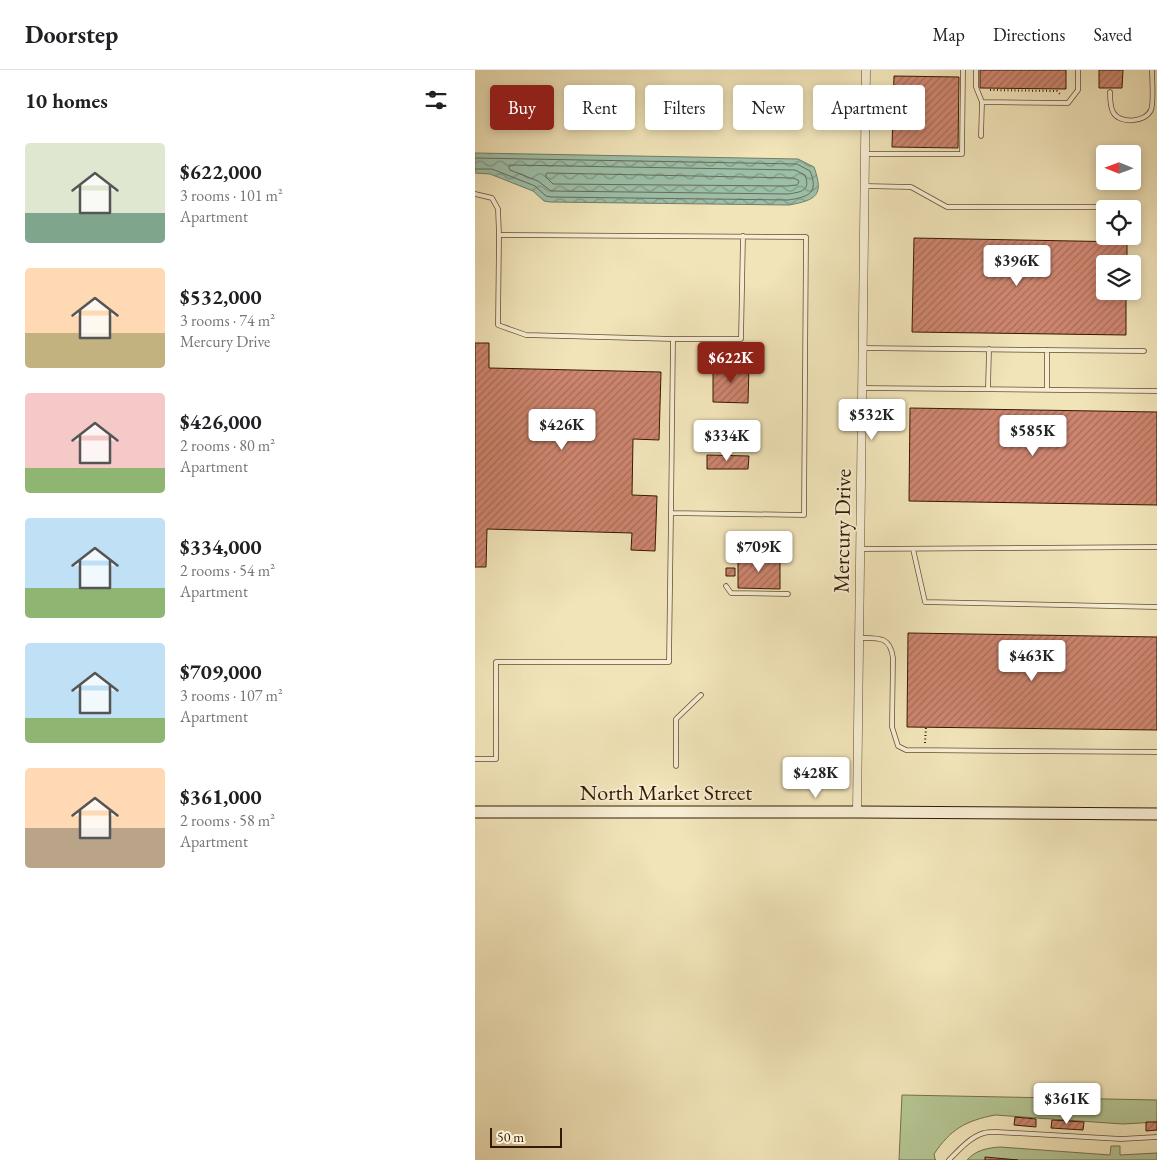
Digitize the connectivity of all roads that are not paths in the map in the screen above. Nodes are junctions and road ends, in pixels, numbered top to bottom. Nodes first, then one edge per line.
1 (865, 70) edge
2 (963, 70) edge
3 (976, 70) edge
4 (1078, 70) edge
5 (1152, 70) edge
6 (1111, 92) dead end
7 (981, 102) junction
8 (981, 136) dead end
9 (864, 154) junction
10 (864, 186) junction
11 (475, 194) edge
12 (1096, 207) edge
13 (499, 235) junction
14 (743, 236) junction
15 (673, 339) junction
16 (861, 348) junction
17 (989, 349) junction
18 (1047, 350) junction
19 (1144, 351) dead end
20 (861, 388) junction
21 (988, 389) junction
22 (1047, 390) junction
23 (1157, 391) edge
24 (671, 513) junction
25 (1157, 547) edge
26 (860, 549) junction
27 (913, 549) junction
28 (726, 586) dead end
29 (789, 594) dead end
30 (1157, 607) edge
31 (858, 638) junction
32 (701, 695) dead end
33 (1157, 752) edge
34 (475, 759) edge
35 (676, 766) dead end
36 (475, 812) edge
37 (857, 812) junction
38 (1157, 814) edge
39 (1157, 1137) edge
40 (949, 1160) edge

1 - 9 street, Mercury Drive
2 - 9 lane
3 - 7 lane
4 - 7 lane
5 - 6 lane
7 - 8 lane
9 - 10 street, Mercury Drive
10 - 12 lane
10 - 16 street, Mercury Drive
11 - 13 lane
13 - 14 lane
13 - 15 lane
14 - 15 lane
14 - 24 lane
15 - 24 lane
16 - 17 lane
16 - 20 street, Mercury Drive
17 - 18 lane
17 - 21 lane
18 - 19 lane
18 - 22 lane
20 - 21 lane
20 - 26 street, Mercury Drive
21 - 22 lane
22 - 23 lane
24 - 34 lane
25 - 27 lane
26 - 27 lane
26 - 31 street, Mercury Drive
27 - 30 lane
28 - 29 lane
31 - 33 lane
31 - 37 street, Mercury Drive
32 - 35 lane
36 - 37 main road, North Market Street
37 - 38 main road, North Market Street
39 - 40 lane

